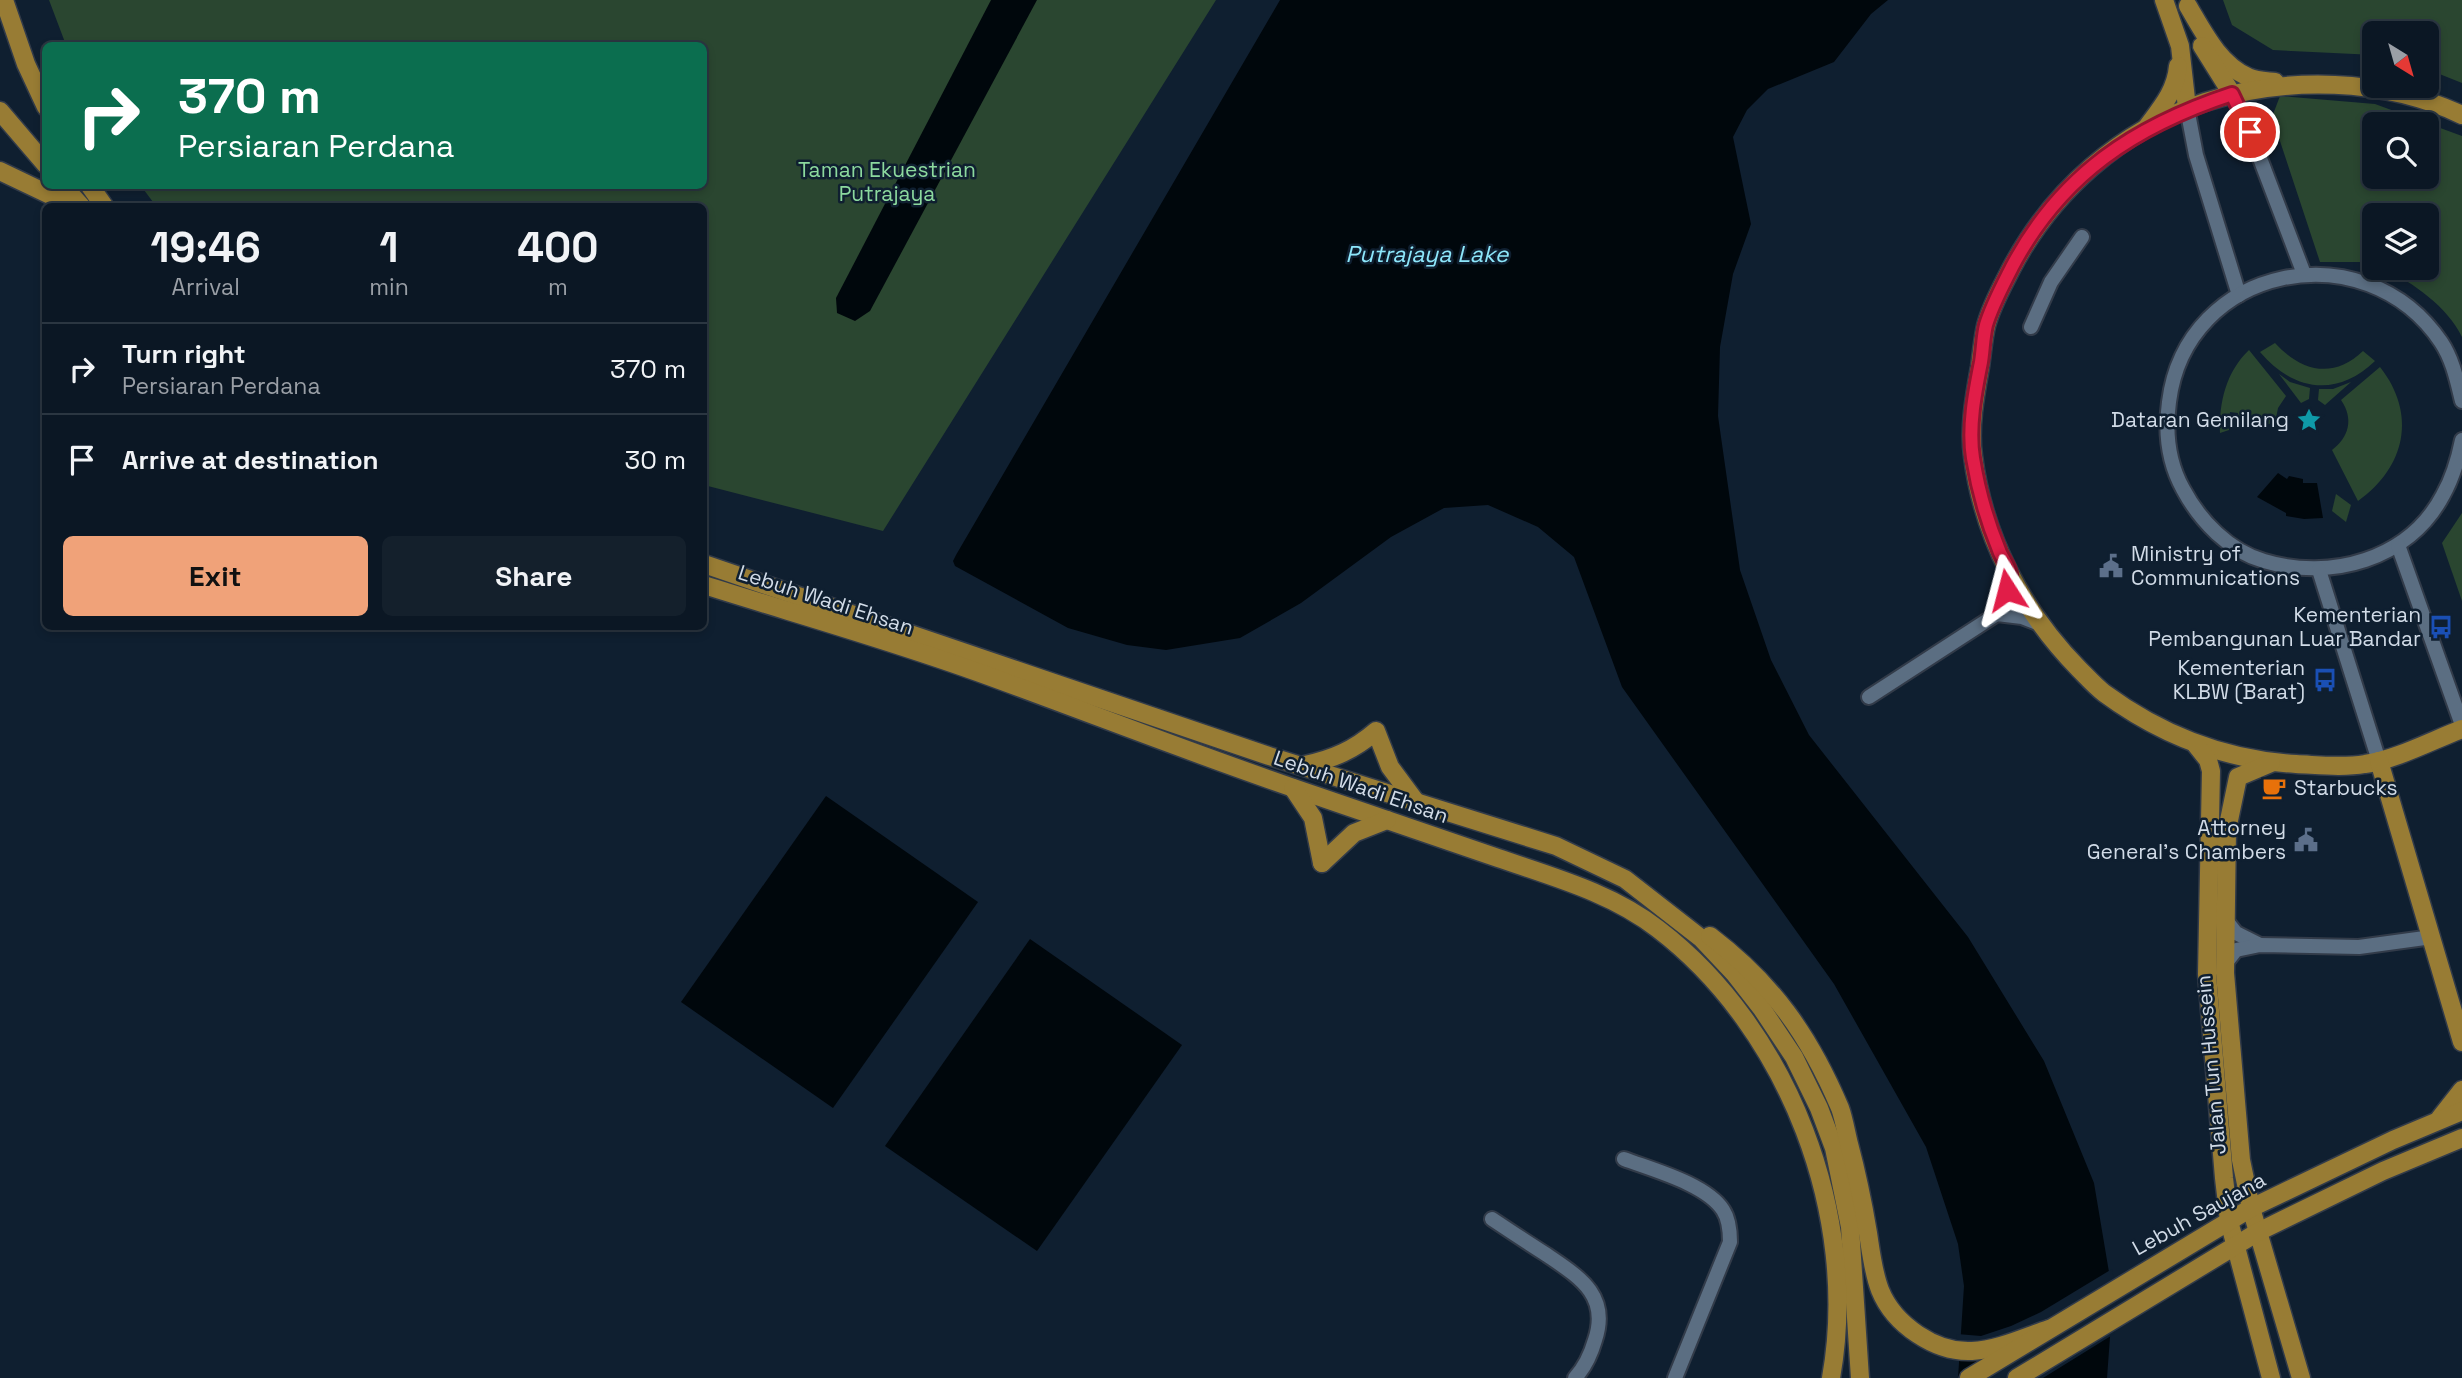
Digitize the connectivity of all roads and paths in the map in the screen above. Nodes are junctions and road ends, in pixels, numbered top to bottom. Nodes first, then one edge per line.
1 (4, 0) edge
2 (2164, 0) edge
3 (2188, 3) edge
4 (2180, 46) junction
5 (2298, 85) junction
6 (2232, 94) junction
7 (42, 98) edge
8 (2187, 108) junction
9 (0, 111) edge
10 (2462, 114) edge
11 (2145, 130) junction
12 (42, 160) edge
13 (0, 171) edge
14 (66, 189) edge
15 (60, 203) edge
16 (78, 203) edge
17 (2082, 237) dead end
18 (2304, 274) junction
19 (2239, 295) junction
20 (2031, 327) dead end
21 (2462, 401) edge
22 (2462, 440) edge
23 (2398, 545) junction
24 (707, 565) edge
25 (2319, 570) junction
26 (2010, 574) junction
27 (707, 586) edge
28 (1997, 614) junction
29 (2040, 624) junction
30 (1869, 697) dead end
31 (2462, 727) edge
32 (2196, 745) junction
33 (2379, 761) junction
34 (2271, 763) junction
35 (1301, 766) junction
36 (1293, 788) junction
37 (1416, 802) junction
38 (1387, 820) junction
39 (2225, 919) junction
40 (1691, 931) junction
41 (2432, 937) junction
42 (2260, 945) junction
43 (2225, 964) junction
44 (2462, 1042) edge
45 (2462, 1090) edge
46 (2462, 1111) edge
47 (2438, 1120) junction
48 (2457, 1143) edge
49 (1624, 1159) dead end
50 (2251, 1208) junction
51 (1492, 1219) dead end
52 (2229, 1221) junction
53 (2258, 1232) junction
54 (2236, 1244) junction
55 (2049, 1329) junction
56 (1575, 1378) edge
57 (1675, 1378) edge
58 (1830, 1378) edge
59 (1860, 1378) edge
60 (1969, 1378) edge
61 (2017, 1378) edge
62 (2271, 1378) edge
63 (2301, 1378) edge

1 - 7 main road
2 - 4 main road
3 - 5 main road
3 - 6 main road
4 - 8 main road
4 - 11 main road
5 - 6 main road
5 - 10 main road
6 - 8 main road
6 - 18 street
8 - 11 main road
8 - 19 street
9 - 12 main road
11 - 26 main road
13 - 15 main road
14 - 16 main road
17 - 20 street
18 - 19 street
18 - 21 street
19 - 25 street
22 - 23 street
23 - 25 street
23 - 31 street
24 - 35 main road, Lebuh Wadi Ehsan
25 - 33 street
26 - 28 street
26 - 29 main road
27 - 36 main road, Lebuh Wadi Ehsan
28 - 29 street
28 - 30 street
29 - 32 main road
31 - 33 main road
32 - 34 main road
32 - 52 main road, Jalan Tun Hussein
33 - 34 main road
33 - 41 main road
34 - 39 main road, Jalan Tun Hussein
35 - 37 main road, Lebuh Wadi Ehsan
35 - 37 main road
36 - 38 main road, Lebuh Wadi Ehsan
36 - 38 main road
37 - 40 main road, Lebuh Wadi Ehsan
38 - 58 main road, Lebuh Wadi Ehsan
39 - 42 street
39 - 43 main road, Jalan Tun Hussein
40 - 55 main road
40 - 59 main road
41 - 42 street
41 - 44 main road
42 - 43 street
43 - 50 main road, Jalan Tun Hussein
45 - 47 main road
46 - 47 main road, Lebuh Saujana
47 - 50 main road, Lebuh Saujana
48 - 53 main road
49 - 57 street
50 - 52 main road, Lebuh Saujana
50 - 53 main road, Jalan Tun Hussein
51 - 56 street
52 - 54 main road, Jalan Tun Hussein
52 - 55 main road, Lebuh Saujana
53 - 54 main road
53 - 63 main road, Jalan Tun Hussein
54 - 61 main road
54 - 62 main road, Jalan Tun Hussein
55 - 60 main road, Lebuh Saujana

